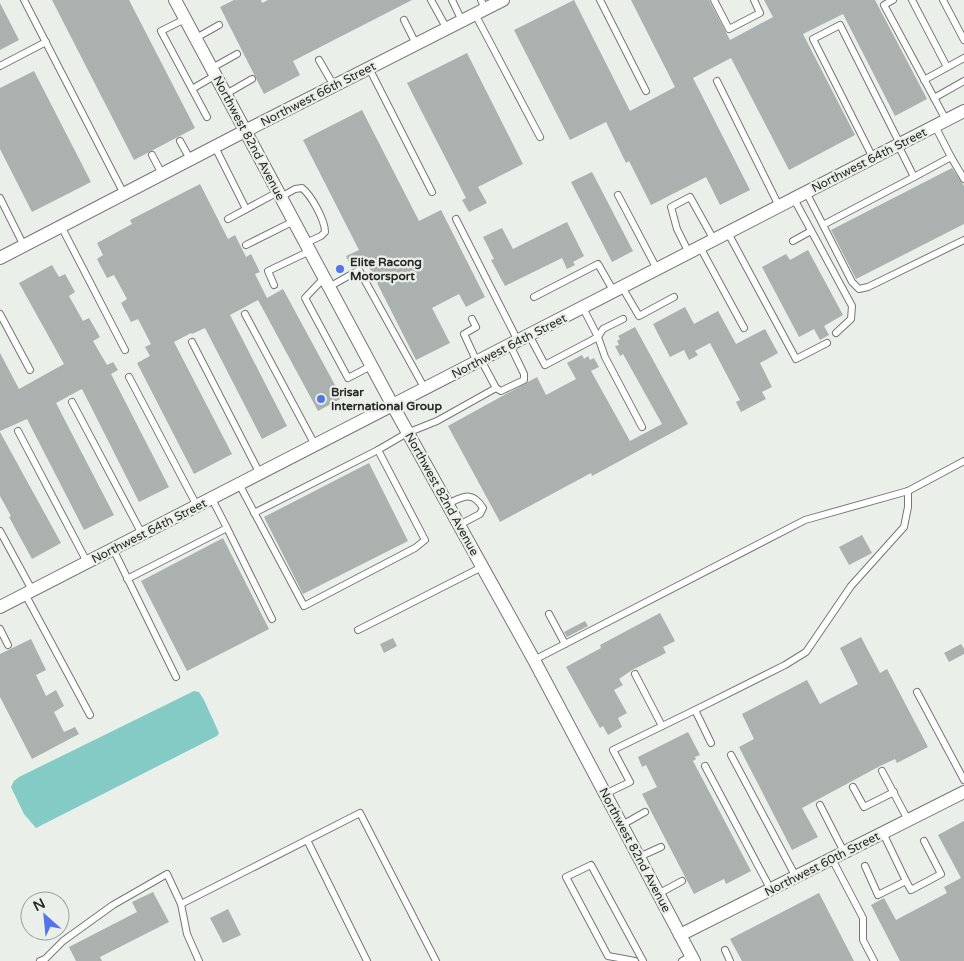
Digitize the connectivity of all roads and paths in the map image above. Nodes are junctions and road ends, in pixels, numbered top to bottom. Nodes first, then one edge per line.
1 (24, 0) edge
2 (176, 0) edge
3 (431, 0) edge
4 (452, 0) edge
5 (503, 0) edge
6 (600, 0) edge
7 (714, 0) edge
8 (754, 0) edge
9 (893, 0) edge
10 (912, 0) edge
11 (943, 0) edge
12 (480, 8) edge
13 (186, 19) junction
14 (404, 20) dead end
15 (462, 20) junction
16 (219, 24) dead end
17 (446, 28) junction
18 (196, 38) junction
19 (964, 40) edge
20 (46, 42) junction
21 (416, 44) junction
22 (237, 54) dead end
23 (964, 58) edge
24 (318, 60) dead end
25 (0, 66) edge
26 (947, 67) junction
27 (369, 68) junction
28 (214, 72) junction
29 (252, 79) dead end
30 (924, 80) junction
31 (717, 81) dead end
32 (964, 81) edge
33 (334, 86) junction
34 (192, 89) junction
35 (646, 91) dead end
36 (226, 94) junction
37 (934, 98) junction
38 (964, 112) edge
39 (208, 117) dead end
40 (940, 123) junction
41 (246, 131) junction
42 (540, 137) dead end
43 (180, 141) dead end
44 (899, 144) junction
45 (215, 146) junction
46 (152, 155) dead end
47 (951, 157) junction
48 (873, 158) junction
49 (190, 160) junction
50 (162, 174) junction
51 (914, 177) junction
52 (964, 179) edge
53 (432, 192) dead end
54 (806, 192) junction
55 (124, 194) junction
56 (280, 194) junction
57 (618, 195) dead end
58 (0, 198) edge
59 (794, 199) junction
60 (780, 206) junction
61 (246, 209) junction
62 (228, 219) dead end
63 (456, 219) dead end
64 (294, 221) junction
65 (822, 225) junction
66 (61, 226) junction
67 (811, 231) junction
68 (728, 233) junction
69 (714, 240) junction
70 (964, 240) edge
71 (793, 241) dead end
72 (246, 245) dead end
73 (24, 246) junction
74 (308, 247) junction
75 (694, 250) junction
76 (0, 258) edge
77 (657, 270) junction
78 (327, 283) junction
79 (274, 286) dead end
80 (618, 290) junction
81 (534, 297) dead end
82 (674, 297) dead end
83 (583, 308) junction
84 (0, 314) edge
85 (245, 314) dead end
86 (472, 319) dead end
87 (623, 319) dead end
88 (744, 328) dead end
89 (836, 333) dead end
90 (598, 337) junction
91 (519, 341) junction
92 (192, 342) dead end
93 (827, 343) dead end
94 (125, 350) dead end
95 (479, 361) junction
96 (371, 366) junction
97 (30, 370) dead end
98 (129, 377) dead end
99 (496, 388) junction
100 (425, 389) junction
101 (72, 402) dead end
102 (393, 406) junction
103 (642, 426) dead end
104 (18, 431) dead end
105 (407, 433) junction
106 (315, 446) junction
107 (378, 450) junction
108 (964, 461) edge
109 (260, 474) junction
110 (239, 484) junction
111 (908, 491) junction
112 (212, 498) junction
113 (447, 504) junction
114 (196, 506) junction
115 (254, 513) junction
116 (459, 526) junction
117 (227, 528) junction
118 (0, 531) edge
119 (142, 534) junction
120 (112, 549) junction
121 (87, 562) junction
122 (482, 567) junction
123 (127, 578) junction
124 (28, 592) junction
125 (0, 607) edge
126 (549, 614) dead end
127 (272, 619) dead end
128 (0, 628) edge
129 (358, 630) dead end
130 (565, 644) junction
131 (8, 645) dead end
132 (534, 660) junction
133 (635, 674) dead end
134 (176, 677) dead end
135 (917, 692) dead end
136 (695, 710) junction
137 (90, 715) dead end
138 (662, 726) junction
139 (712, 743) dead end
140 (731, 755) dead end
141 (705, 766) dead end
142 (882, 771) dead end
143 (964, 780) edge
144 (853, 786) dead end
145 (894, 792) junction
146 (964, 793) edge
147 (605, 794) junction
148 (820, 805) dead end
149 (645, 812) dead end
150 (908, 820) junction
151 (622, 825) junction
152 (882, 833) junction
153 (307, 840) junction
154 (924, 842) dead end
155 (661, 847) dead end
156 (844, 852) junction
157 (639, 857) junction
158 (832, 859) junction
159 (864, 866) dead end
160 (796, 877) junction
161 (682, 881) dead end
162 (906, 881) junction
163 (771, 890) junction
164 (658, 894) junction
165 (181, 904) junction
166 (680, 935) junction
167 (725, 950) dead end
168 (689, 959) edge
169 (44, 960) edge
170 (199, 961) edge
171 (367, 961) edge
172 (436, 961) edge
173 (635, 961) edge
174 (643, 961) edge
175 (730, 961) edge
176 (874, 961) edge

1 - 20 lane
2 - 13 street, Northwest 82nd Avenue
3 - 17 lane
4 - 15 lane
5 - 12 street, Northwest 66th Street
6 - 35 lane
7 - 8 lane
9 - 30 lane
10 - 26 lane
11 - 19 lane
12 - 15 street, Northwest 66th Street
12 - 42 lane
13 - 18 street, Northwest 82nd Avenue
13 - 34 lane
14 - 21 lane
15 - 17 street, Northwest 66th Street
16 - 18 lane
17 - 21 street, Northwest 66th Street
18 - 28 street, Northwest 82nd Avenue
20 - 25 lane
20 - 55 lane
21 - 27 street, Northwest 66th Street
22 - 28 lane
23 - 26 lane
24 - 33 lane
26 - 30 lane
27 - 33 street, Northwest 66th Street
27 - 53 lane
28 - 34 lane
28 - 36 street, Northwest 82nd Avenue
29 - 36 lane
30 - 37 lane
31 - 60 lane
32 - 37 lane
33 - 41 street, Northwest 66th Street
34 - 39 lane
36 - 41 street, Northwest 82nd Avenue
37 - 40 lane
38 - 40 street, Northwest 64th Street
40 - 44 street, Northwest 64th Street
40 - 47 lane
41 - 45 street, Northwest 66th Street
41 - 56 street, Northwest 82nd Avenue
43 - 49 lane
44 - 48 street, Northwest 64th Street
44 - 48 lane
44 - 51 lane
45 - 49 street, Northwest 66th Street
45 - 61 lane
46 - 50 lane
47 - 51 lane
47 - 52 lane
48 - 54 street, Northwest 64th Street
49 - 50 street, Northwest 66th Street
50 - 55 street, Northwest 66th Street
51 - 65 lane
54 - 59 street, Northwest 64th Street
54 - 65 lane
55 - 66 street, Northwest 66th Street
56 - 61 lane
56 - 64 street, Northwest 82nd Avenue
56 - 74 lane
57 - 77 lane
58 - 73 lane
59 - 60 street, Northwest 64th Street
59 - 67 lane
60 - 68 street, Northwest 64th Street
61 - 62 lane
63 - 91 lane
64 - 72 lane
64 - 74 street, Northwest 82nd Avenue
65 - 70 lane
66 - 73 street, Northwest 66th Street
66 - 94 lane
67 - 71 lane
67 - 89 lane
68 - 69 street, Northwest 64th Street
68 - 93 lane
69 - 75 street, Northwest 64th Street
69 - 75 lane
73 - 76 street, Northwest 66th Street
74 - 78 street, Northwest 82nd Avenue
74 - 79 lane
75 - 77 street, Northwest 64th Street
75 - 88 lane
77 - 80 street, Northwest 64th Street
78 - 96 street, Northwest 82nd Avenue
78 - 96 lane
78 - 100 lane
80 - 81 lane
80 - 82 lane
80 - 83 street, Northwest 64th Street
83 - 90 lane
83 - 91 street, Northwest 64th Street
84 - 97 lane
85 - 106 lane
86 - 95 lane
87 - 90 lane
90 - 91 lane
90 - 103 lane
91 - 95 street, Northwest 64th Street
91 - 99 lane
92 - 109 lane
95 - 99 lane
95 - 100 street, Northwest 64th Street
96 - 102 street, Northwest 82nd Avenue
98 - 114 lane
99 - 105 lane
100 - 102 street, Northwest 64th Street
101 - 119 lane
102 - 105 street, Northwest 82nd Avenue
102 - 106 street, Northwest 64th Street
104 - 121 lane
105 - 107 lane
105 - 113 street, Northwest 82nd Avenue
106 - 109 street, Northwest 64th Street
107 - 115 lane
107 - 115 lane
108 - 111 lane
109 - 110 street, Northwest 64th Street
110 - 112 street, Northwest 64th Street
110 - 115 lane
111 - 130 lane
111 - 136 lane
112 - 114 street, Northwest 64th Street
112 - 117 lane
113 - 116 street, Northwest 82nd Avenue
113 - 116 lane
114 - 119 street, Northwest 64th Street
116 - 122 street, Northwest 82nd Avenue
117 - 123 lane
117 - 127 lane
118 - 124 lane
119 - 120 street, Northwest 64th Street
120 - 121 street, Northwest 64th Street
120 - 123 lane
121 - 124 street, Northwest 64th Street
122 - 129 lane
122 - 132 street, Northwest 82nd Avenue
123 - 134 lane
124 - 125 street, Northwest 64th Street
124 - 137 lane
126 - 130 lane
128 - 131 lane
130 - 132 lane
132 - 147 street, Northwest 82nd Avenue
133 - 138 lane
135 - 143 lane
136 - 138 lane
136 - 139 lane
138 - 147 lane
140 - 160 lane
141 - 163 lane
142 - 145 lane
144 - 145 lane
145 - 150 lane
146 - 150 street, Northwest 60th Street
147 - 151 street, Northwest 82nd Avenue
148 - 156 lane
149 - 151 lane
150 - 152 street, Northwest 60th Street
151 - 157 street, Northwest 82nd Avenue
152 - 156 street, Northwest 60th Street
152 - 162 lane
153 - 165 lane
153 - 171 lane
153 - 172 lane
154 - 162 lane
155 - 157 lane
156 - 158 street, Northwest 60th Street
157 - 164 street, Northwest 82nd Avenue
158 - 160 street, Northwest 60th Street
158 - 176 lane
159 - 162 lane
160 - 163 street, Northwest 60th Street
161 - 164 lane
163 - 166 street, Northwest 60th Street
164 - 166 street, Northwest 82nd Avenue
165 - 169 lane
165 - 170 lane
166 - 168 street, Northwest 82nd Avenue
167 - 175 lane
173 - 174 lane

